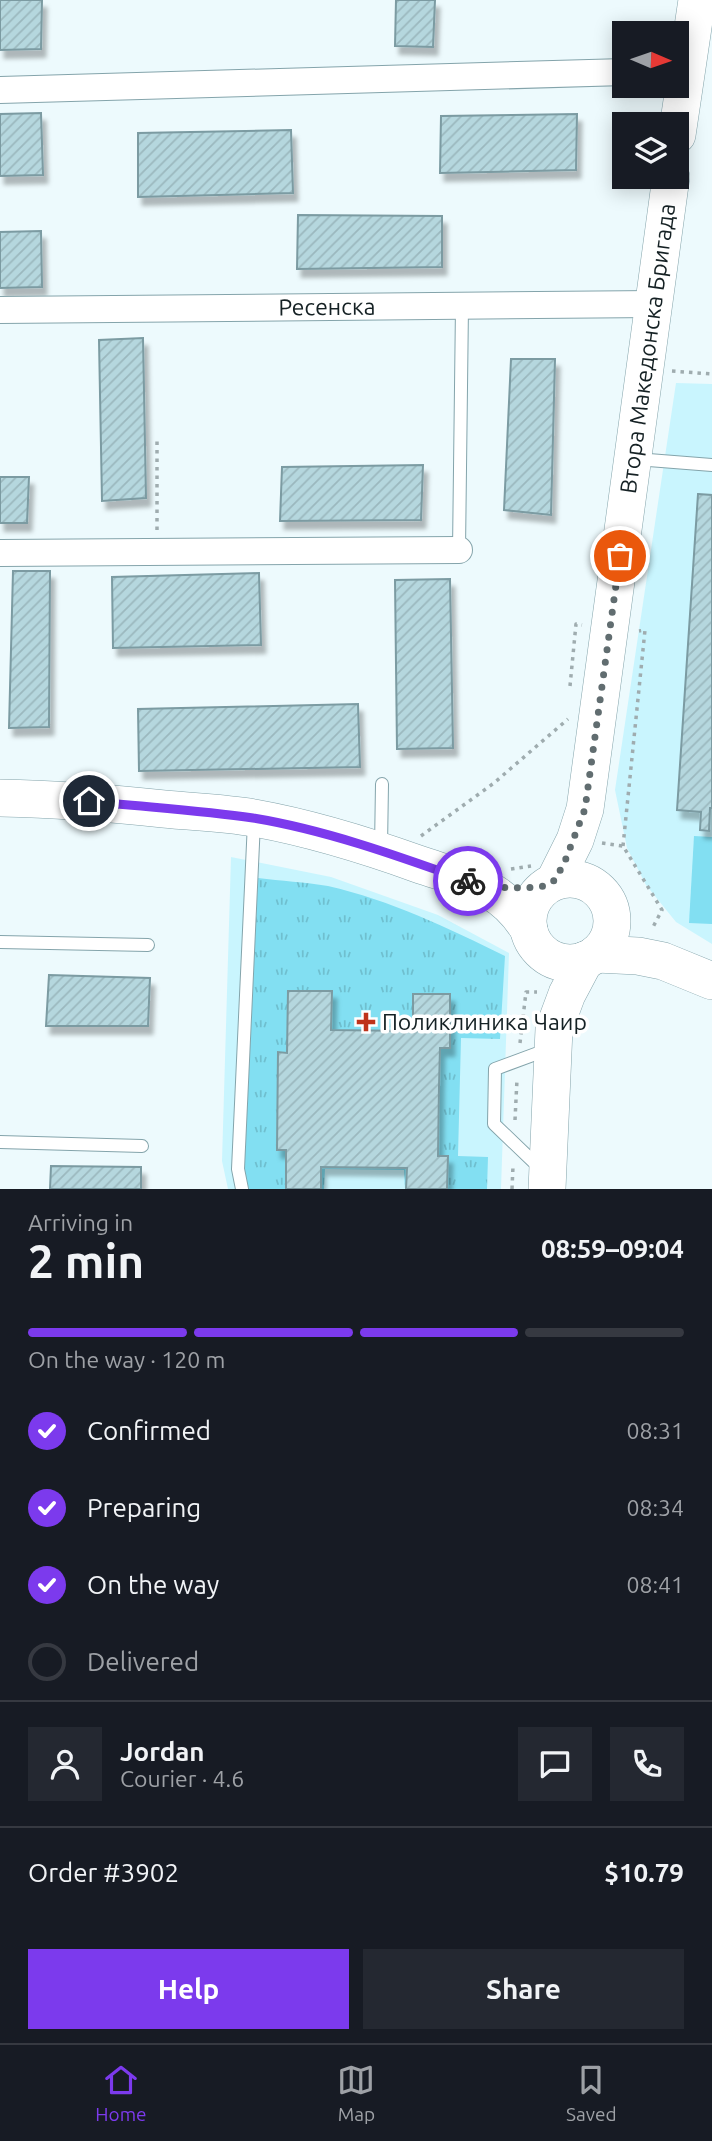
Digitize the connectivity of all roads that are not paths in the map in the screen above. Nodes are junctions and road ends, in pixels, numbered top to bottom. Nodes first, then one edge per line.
1 (697, 0) edge
2 (612, 72) edge
3 (0, 90) edge
4 (680, 112) edge
5 (669, 189) edge
6 (653, 304) junction
7 (462, 306) junction
8 (0, 310) edge
9 (633, 458) junction
10 (712, 465) edge
11 (459, 550) joint
12 (0, 553) edge
13 (382, 784) dead end
14 (0, 798) edge
15 (255, 818) junction
16 (599, 832) junction
17 (399, 848) junction
18 (494, 876) junction
19 (545, 877) junction
20 (606, 904) junction
21 (0, 942) edge
22 (536, 942) junction
23 (148, 945) dead end
24 (653, 954) junction
25 (591, 957) junction
26 (712, 981) edge
27 (553, 1039) junction
28 (0, 1142) edge
29 (142, 1146) dead end
30 (547, 1182) edge
31 (242, 1189) edge

1 - 4 street
2 - 3 street
5 - 6 street, Втора Македонска Бригада
6 - 7 street, Ресенска
6 - 9 street, Втора Македонска Бригада
7 - 8 street, Ресенска
7 - 11 lane
9 - 10 lane
9 - 16 street, Втора Македонска Бригада
11 - 12 street
13 - 17 lane
14 - 15 street
15 - 17 street
15 - 31 lane
16 - 19 street, Втора Македонска Бригада
16 - 20 street, Втора Македонска Бригада
17 - 18 street
18 - 19 street
18 - 22 street
19 - 20 street
19 - 22 street
20 - 24 street
20 - 25 street
21 - 23 lane
22 - 25 street
22 - 27 street
24 - 25 street
24 - 26 street
25 - 27 street
27 - 30 street
27 - 30 lane
28 - 29 lane

